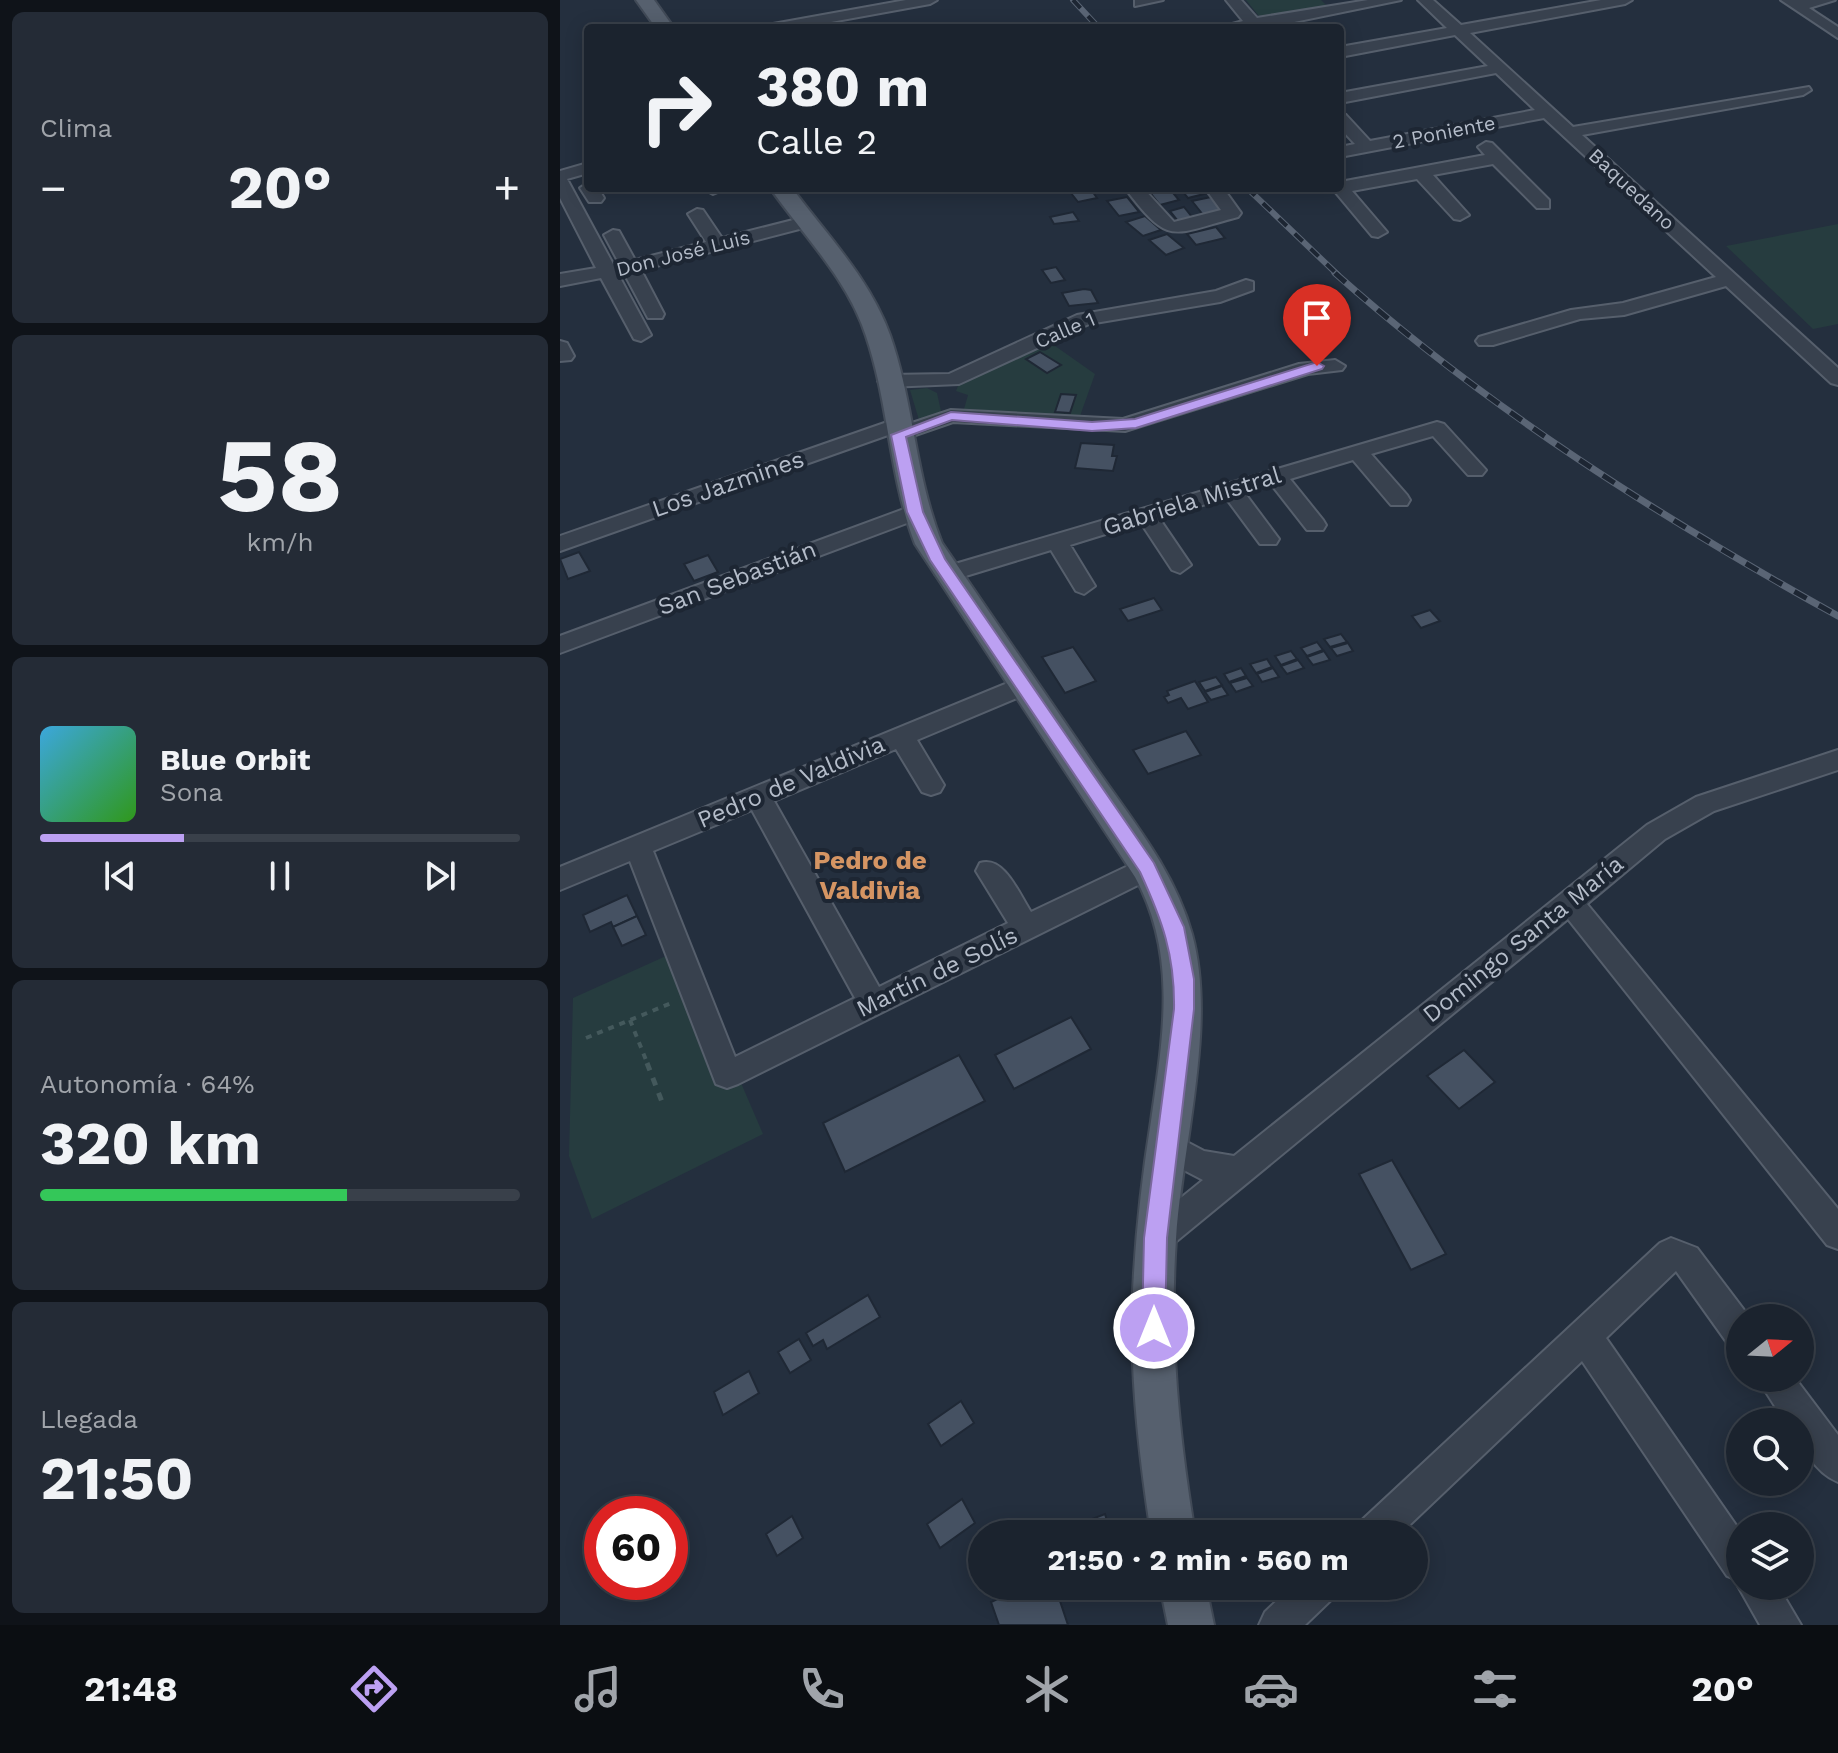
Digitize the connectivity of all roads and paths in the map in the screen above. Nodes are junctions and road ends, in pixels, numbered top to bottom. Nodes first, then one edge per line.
1 (645, 0) edge
2 (930, 0) edge
3 (1156, 0) edge
4 (1233, 0) edge
5 (1394, 0) edge
6 (1425, 0) edge
7 (1625, 0) edge
8 (1828, 0) edge
9 (1140, 3) dead end
10 (1792, 3) edge
11 (1333, 5) edge
12 (662, 24) edge
13 (795, 24) edge
14 (1254, 24) edge
15 (1263, 24) edge
16 (1458, 30) junction
17 (1837, 33) edge
18 (1344, 51) edge
19 (1500, 68) junction
20 (1803, 90) dead end
21 (1344, 97) edge
22 (1548, 112) junction
23 (1344, 122) edge
24 (1467, 128) junction
25 (1570, 132) junction
26 (1366, 147) junction
27 (1344, 151) edge
28 (1497, 158) junction
29 (1421, 173) junction
30 (560, 179) edge
31 (584, 182) edge
32 (1344, 187) edge
33 (784, 192) edge
34 (1137, 192) edge
35 (1217, 192) edge
36 (1343, 192) edge
37 (1543, 204) dead end
38 (697, 214) dead end
39 (1460, 215) dead end
40 (805, 222) junction
41 (1378, 232) dead end
42 (613, 235) dead end
43 (717, 245) junction
44 (630, 267) junction
45 (608, 272) junction
46 (1729, 279) junction
47 (560, 280) edge
48 (1246, 286) dead end
49 (655, 314) dead end
50 (641, 335) dead end
51 (1486, 341) dead end
52 (1838, 354) edge
53 (1816, 358) junction
54 (1335, 366) dead end
55 (1838, 379) edge
56 (888, 381) junction
57 (940, 382) junction
58 (951, 416) junction
59 (897, 430) junction
60 (1358, 452) junction
61 (1475, 470) dead end
62 (1276, 476) junction
63 (1231, 490) junction
64 (1399, 500) dead end
65 (915, 512) junction
66 (1146, 515) junction
67 (1315, 525) dead end
68 (1268, 539) dead end
69 (1057, 541) junction
70 (560, 544) edge
71 (1180, 565) dead end
72 (946, 574) junction
73 (1084, 586) dead end
74 (560, 645) edge
75 (1022, 686) junction
76 (901, 736) junction
77 (1838, 760) edge
78 (931, 785) dead end
79 (758, 796) junction
80 (638, 846) junction
81 (1147, 868) junction
82 (989, 871) dead end
83 (560, 879) edge
84 (1569, 901) junction
85 (1026, 928) junction
86 (695, 994) junction
87 (873, 1003) junction
88 (630, 1020) junction
89 (586, 1038) dead end
90 (664, 1107) dead end
91 (1166, 1145) junction
92 (1238, 1171) junction
93 (1838, 1234) edge
94 (1156, 1238) junction
95 (1726, 1313) edge
96 (1583, 1334) junction
97 (1784, 1392) edge
98 (1838, 1464) edge
99 (1171, 1520) edge
100 (1389, 1520) edge
101 (1726, 1543) edge
102 (1186, 1600) edge
103 (1304, 1600) edge
104 (1765, 1600) edge
105 (1191, 1625) edge
106 (1278, 1625) edge
107 (1782, 1625) edge

1 - 12 main road
2 - 13 street
3 - 9 street
4 - 14 street
5 - 11 street
6 - 16 street, Baquedano
7 - 16 street
8 - 10 street
10 - 17 street
11 - 15 street
16 - 18 street
16 - 19 street, Baquedano
19 - 21 street
19 - 22 street, Baquedano
20 - 25 street
22 - 24 street, 2 Poniente
22 - 25 street, Baquedano
23 - 26 street
24 - 26 street, 2 Poniente
24 - 28 street
25 - 46 street, Baquedano
26 - 27 street, 2 Poniente
28 - 29 street
28 - 37 street
29 - 32 street
29 - 39 street
30 - 31 street
30 - 45 street
33 - 40 main road
34 - 35 street
36 - 41 street
38 - 43 street
40 - 43 street, Don José Luis
40 - 56 main road
42 - 44 street
43 - 44 street, Don José Luis
44 - 45 street, Don José Luis
44 - 49 street
45 - 47 street, Don José Luis
45 - 50 street
46 - 51 street
46 - 53 street, Baquedano
48 - 57 street, Calle 1
52 - 53 street
53 - 55 street, Baquedano
54 - 58 street
56 - 57 street, Calle 1
56 - 59 main road
57 - 58 street
58 - 59 street, Los Jazmines
59 - 65 main road
59 - 70 street, Los Jazmines
60 - 61 street, Gabriela Mistral
60 - 62 street, Gabriela Mistral
60 - 64 street
62 - 63 street, Gabriela Mistral
62 - 67 street
63 - 66 street, Gabriela Mistral
63 - 68 street
65 - 72 main road
65 - 74 street, San Sebastián
66 - 69 street, Gabriela Mistral
66 - 71 street
69 - 72 street, Gabriela Mistral
69 - 73 street
72 - 75 main road
75 - 76 street, Pedro de Valdivia
75 - 81 main road
76 - 78 street
76 - 79 street, Pedro de Valdivia
77 - 84 street, Domingo Santa María
79 - 80 street, Pedro de Valdivia
79 - 87 street
80 - 83 street, Pedro de Valdivia
80 - 86 street
81 - 85 street, Martín de Solís
81 - 91 main road
82 - 85 street
84 - 92 street, Domingo Santa María
84 - 93 street
85 - 87 street, Martín de Solís
86 - 87 street, Martín de Solís
86 - 88 path
88 - 89 path
88 - 90 path
91 - 92 street
91 - 94 main road
92 - 94 street, Domingo Santa María
94 - 99 main road
95 - 96 street
96 - 100 street
96 - 101 street
97 - 98 street
102 - 105 main road
103 - 106 street
104 - 107 street

